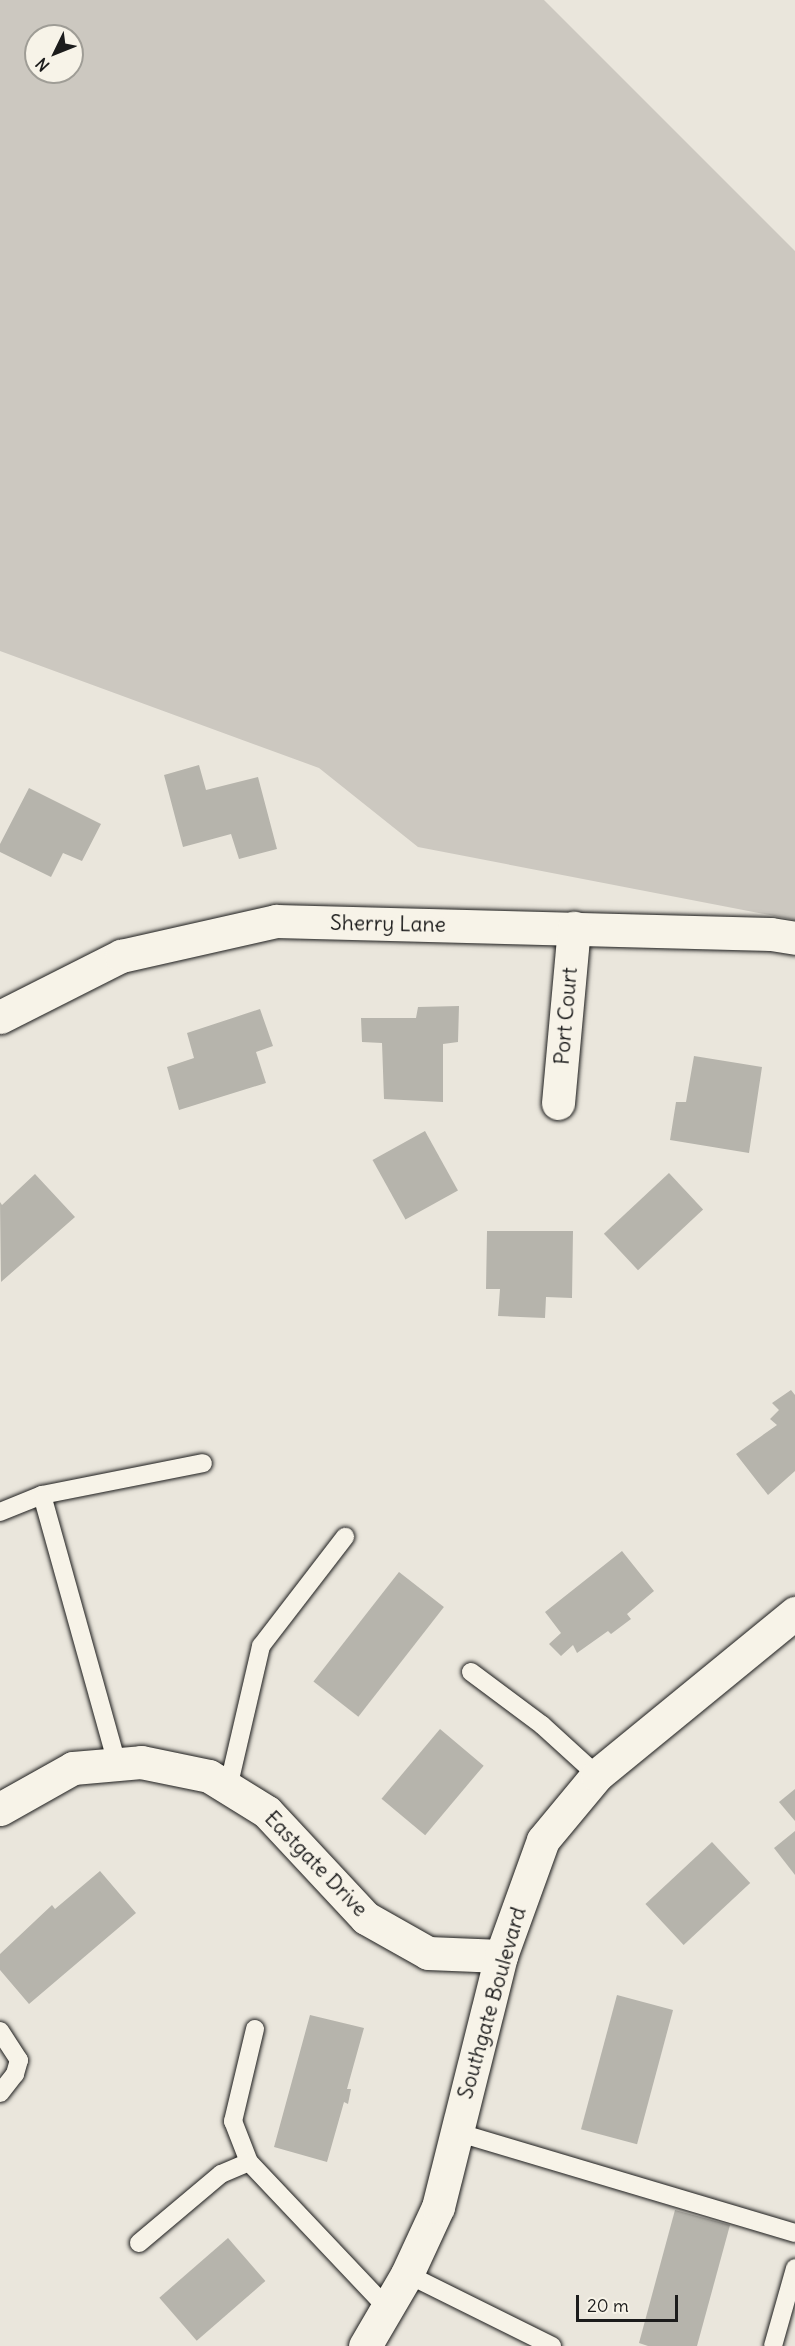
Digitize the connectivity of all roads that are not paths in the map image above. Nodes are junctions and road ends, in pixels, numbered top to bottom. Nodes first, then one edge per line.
1 (574, 928) junction
2 (795, 938) edge
3 (2, 1011) edge
4 (558, 1103) dead end
5 (203, 1463) dead end
6 (42, 1495) junction
7 (0, 1512) edge
8 (345, 1538) dead end
9 (795, 1613) edge
10 (471, 1672) dead end
11 (117, 1764) junction
12 (597, 1775) junction
13 (228, 1788) junction
14 (0, 1809) edge
15 (501, 1956) junction
16 (255, 2029) dead end
17 (0, 2031) edge
18 (0, 2093) edge
19 (456, 2133) junction
20 (249, 2162) junction
21 (795, 2234) edge
22 (139, 2243) dead end
23 (795, 2268) edge
24 (407, 2274) junction
25 (387, 2308) junction
26 (365, 2346) edge
27 (552, 2346) edge
28 (773, 2346) edge

1 - 2 street, Sherry Lane
1 - 3 street, Sherry Lane
1 - 4 street, Port Court
5 - 6 lane
6 - 7 lane
6 - 11 lane
8 - 13 lane
9 - 12 street, Southgate Boulevard
10 - 12 lane
11 - 13 street, Eastgate Drive
11 - 14 street, Eastgate Drive
12 - 15 street, Southgate Boulevard
13 - 15 street, Eastgate Drive
15 - 19 street, Southgate Boulevard
16 - 20 lane
17 - 18 lane
19 - 21 lane
19 - 24 street, Southgate Boulevard
20 - 22 lane
20 - 25 lane
23 - 28 lane
24 - 25 street, Southgate Boulevard
24 - 27 lane
25 - 26 street, Southgate Boulevard

